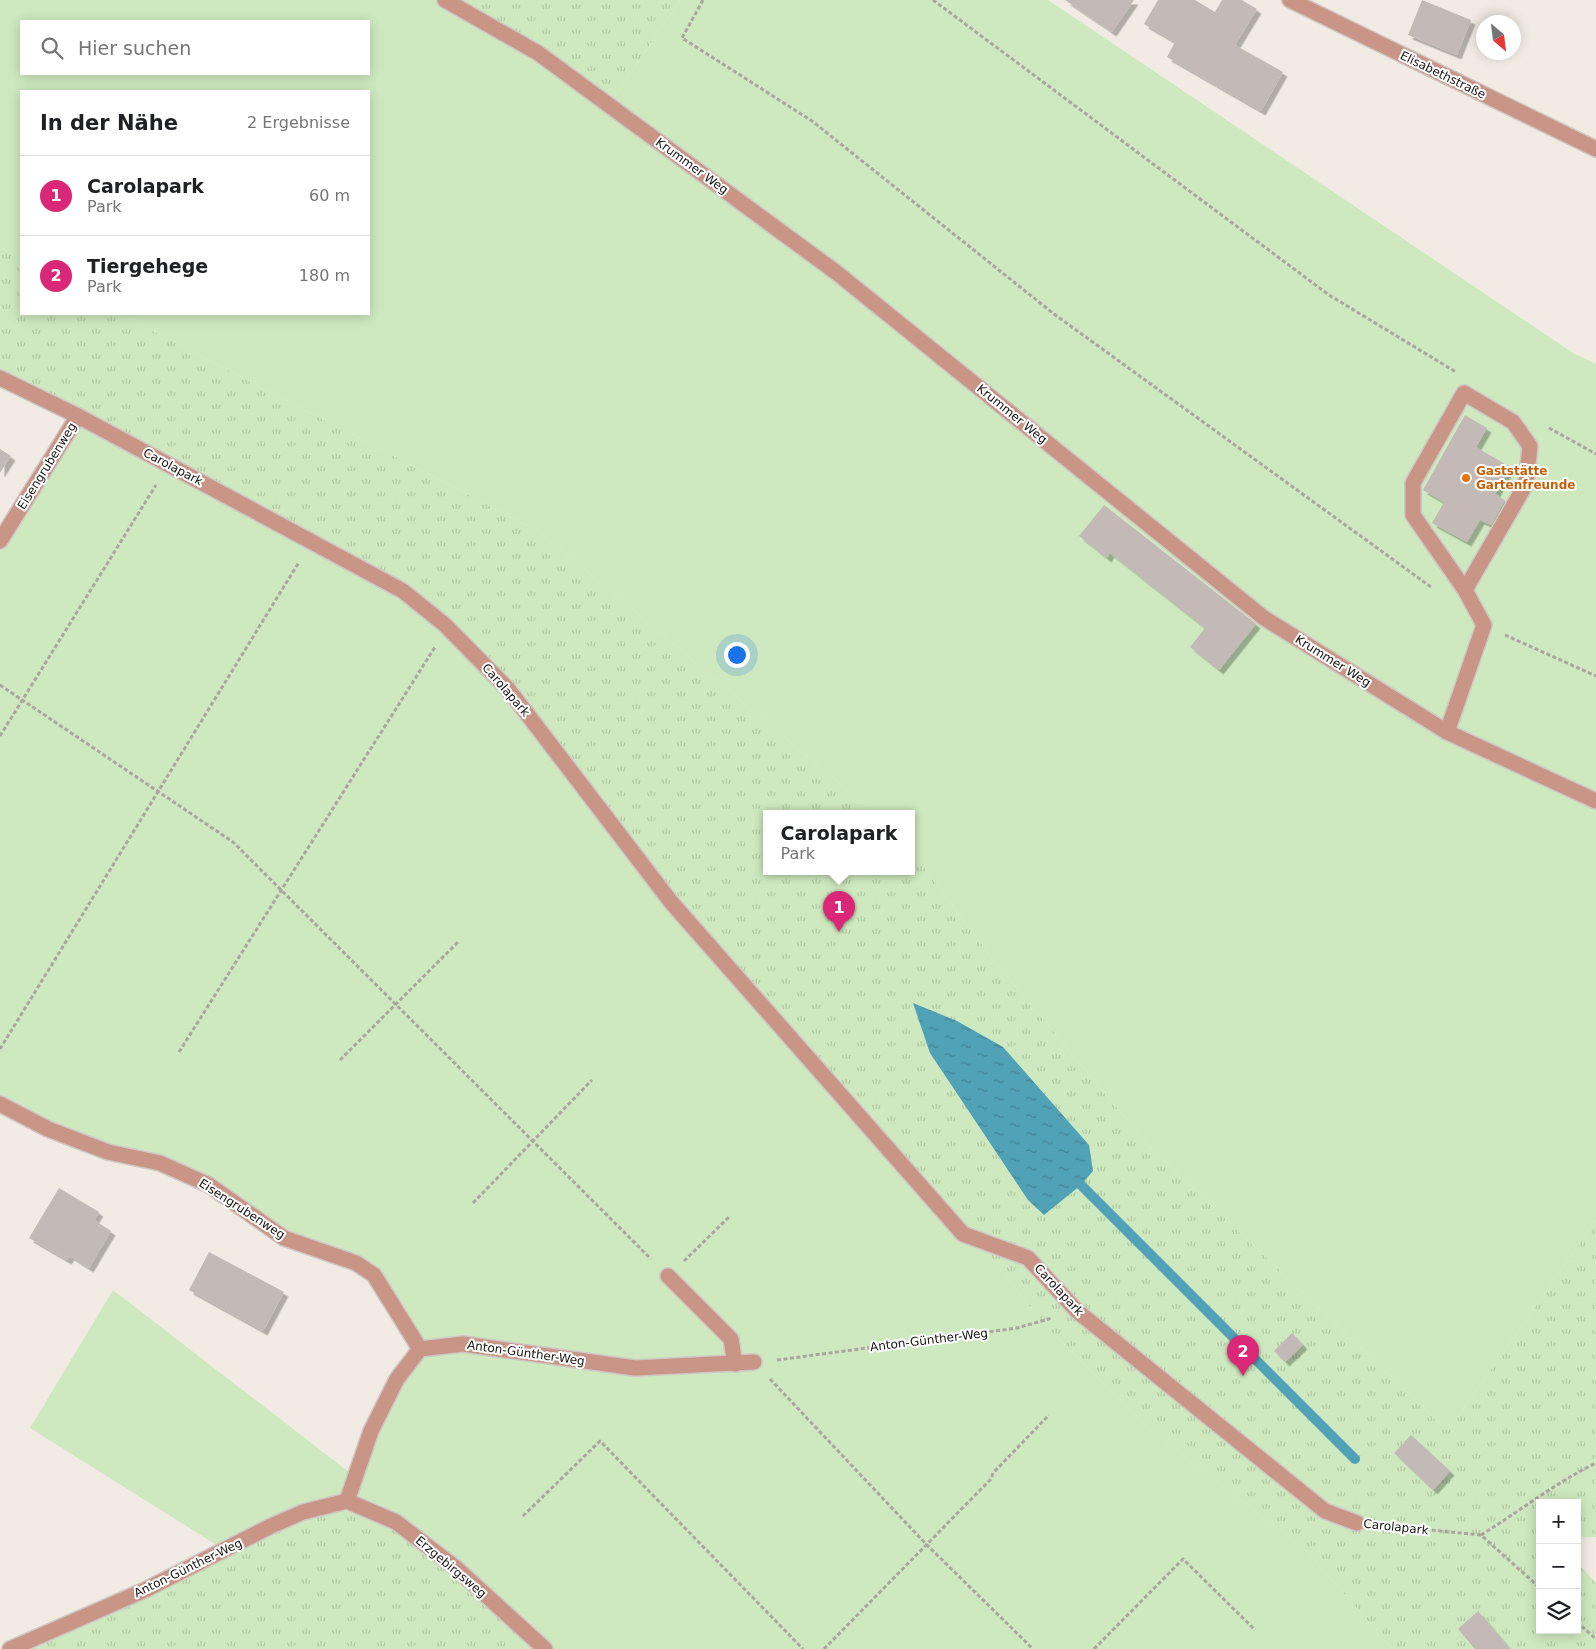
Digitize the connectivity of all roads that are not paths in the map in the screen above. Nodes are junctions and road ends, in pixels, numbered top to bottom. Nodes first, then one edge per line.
1 (445, 0) edge
2 (1290, 0) edge
3 (1596, 149) edge
4 (0, 378) edge
5 (78, 416) junction
6 (0, 541) edge
7 (1465, 590) junction
8 (1447, 732) junction
9 (1596, 801) edge
10 (0, 1104) edge
11 (668, 1276) road end
12 (420, 1349) junction
13 (754, 1362) road end
14 (734, 1364) junction
15 (347, 1500) junction
16 (1357, 1523) road end
17 (10, 1649) edge
18 (545, 1649) edge

1 - 8 street, Krummer Weg
2 - 3 street, Elisabethstraße
4 - 5 street, Carolapark
5 - 6 street, Eisengrubenweg
5 - 16 street, Carolapark
7 - 7 street
7 - 8 street
8 - 9 street, Krummer Weg
10 - 12 street, Eisengrubenweg
11 - 14 street
12 - 14 street, Anton-Günther-Weg
12 - 15 street
13 - 14 street, Anton-Günther-Weg
15 - 17 street, Anton-Günther-Weg
15 - 18 street, Erzgebirgsweg

